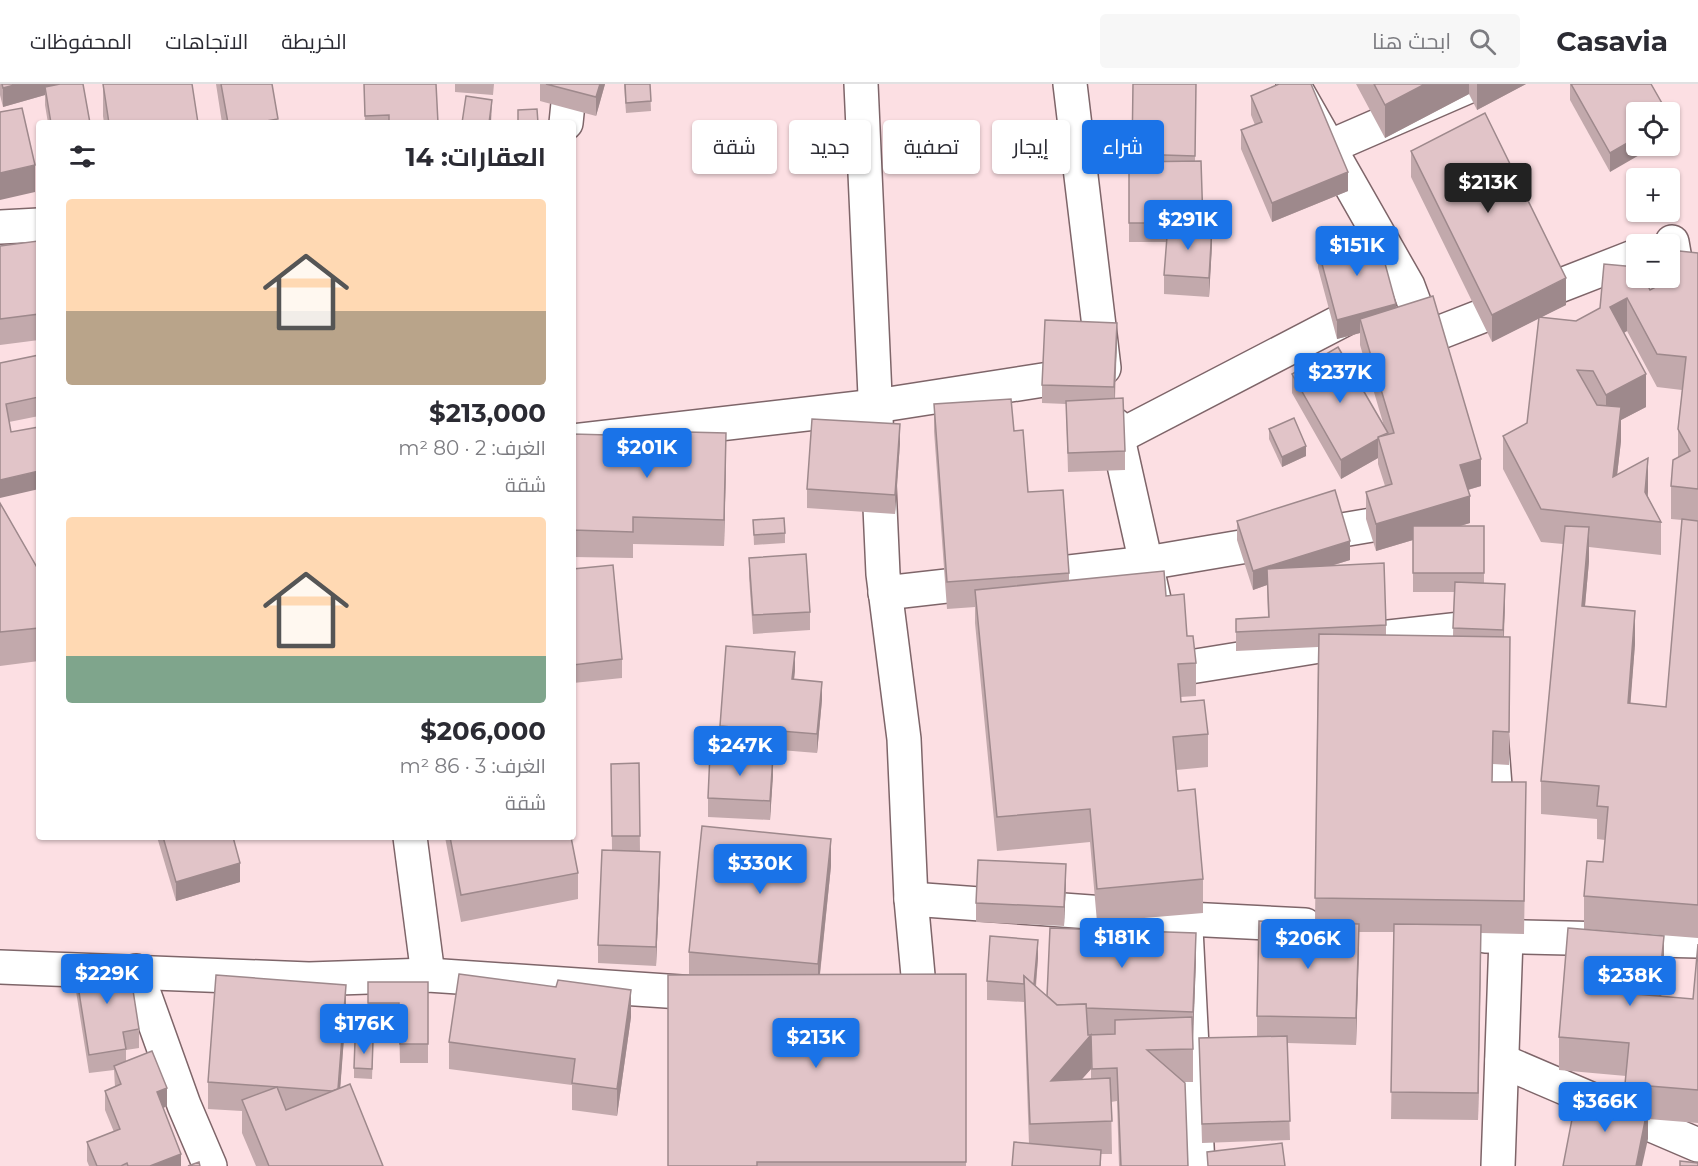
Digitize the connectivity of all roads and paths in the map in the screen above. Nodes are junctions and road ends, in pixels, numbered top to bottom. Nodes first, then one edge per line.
1 (570, 84) edge
2 (861, 84) edge
3 (1070, 84) edge
4 (1293, 84) edge
5 (1474, 84) edge
6 (566, 120) edge
7 (1329, 147) junction
8 (36, 225) edge
9 (0, 227) edge
10 (1626, 260) edge
11 (1680, 260) edge
12 (1408, 286) junction
13 (1686, 321) edge
14 (1428, 337) junction
15 (1104, 371) junction
16 (1435, 371) edge
17 (876, 406) junction
18 (1118, 437) junction
19 (576, 441) edge
20 (1442, 514) edge
21 (1147, 563) junction
22 (1474, 592) edge
23 (885, 593) junction
24 (1479, 627) junction
25 (1484, 662) edge
26 (1165, 671) junction
27 (1488, 697) edge
28 (1168, 707) edge
29 (1180, 837) edge
30 (410, 840) edge
31 (911, 899) junction
32 (1187, 919) junction
33 (1331, 926) edge
34 (1459, 935) edge
35 (1506, 938) junction
36 (1698, 941) edge
37 (915, 957) junction
38 (0, 967) edge
39 (136, 971) junction
40 (428, 975) junction
41 (736, 995) edge
42 (891, 998) edge
43 (926, 1050) edge
44 (1502, 1061) junction
45 (1698, 1145) edge
46 (210, 1166) edge
47 (1198, 1166) edge
48 (1498, 1166) edge

1 - 6 street
2 - 17 street
3 - 15 street
4 - 7 street
5 - 7 street
7 - 12 street
8 - 9 street
10 - 14 street
11 - 13 street
12 - 14 street
12 - 18 street
14 - 16 street
15 - 17 street
15 - 18 street
17 - 19 street
17 - 23 street
18 - 21 street
20 - 21 street
21 - 23 street
21 - 26 street
22 - 24 street
23 - 31 street
24 - 25 street
24 - 26 street
26 - 28 street
27 - 35 street
29 - 32 street
30 - 40 street
31 - 32 street
31 - 37 street
32 - 33 street
32 - 47 street
34 - 35 street
35 - 36 street
35 - 44 street
37 - 42 street
37 - 43 street
38 - 39 street
39 - 40 street
39 - 46 street
40 - 41 street
44 - 45 street
44 - 48 street

